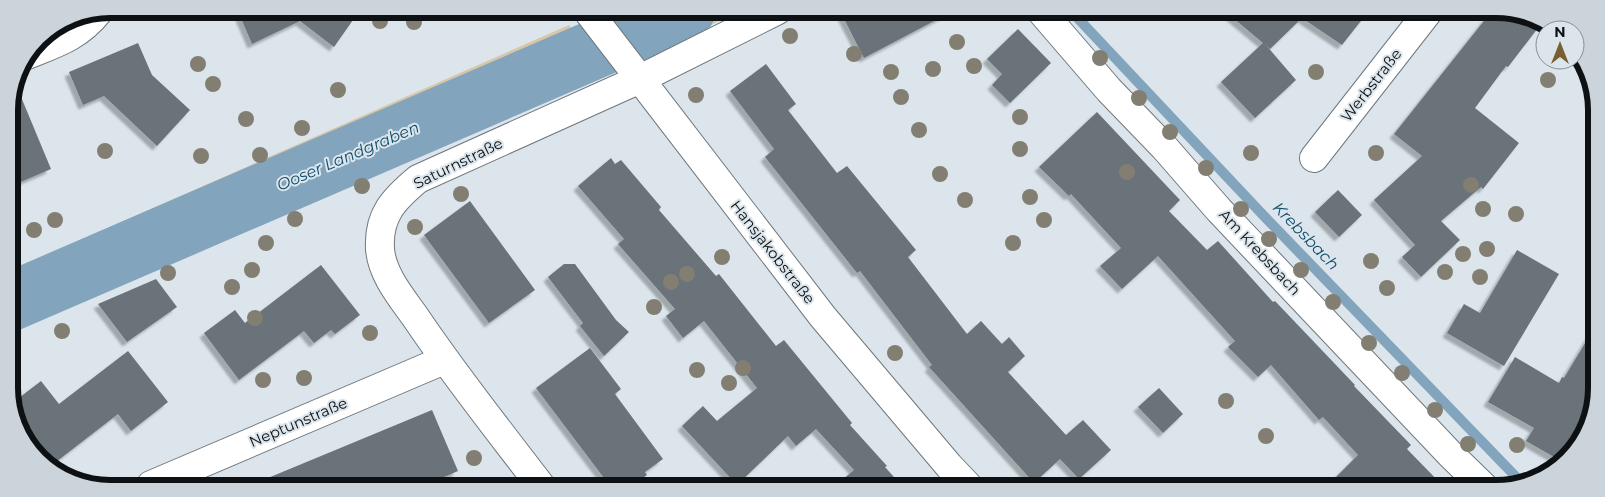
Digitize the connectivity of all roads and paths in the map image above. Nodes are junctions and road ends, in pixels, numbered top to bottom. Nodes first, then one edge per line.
1 (593, 18) edge
2 (760, 18) edge
3 (1047, 18) edge
4 (1423, 18) edge
5 (92, 19) edge
6 (39, 50) edge
7 (635, 73) junction
8 (1314, 158) dead end
9 (444, 360) junction
10 (962, 479) edge
11 (1476, 479) edge
12 (164, 480) edge
13 (536, 480) edge

1 - 7 street, Hansjakobstraße
2 - 7 street, Saturnstraße
3 - 11 street, Am Krebsbach
4 - 8 street, Werbstraße
5 - 6 street
7 - 9 street, Saturnstraße
7 - 10 street, Hansjakobstraße
9 - 12 street, Neptunstraße
9 - 13 street, Saturnstraße

